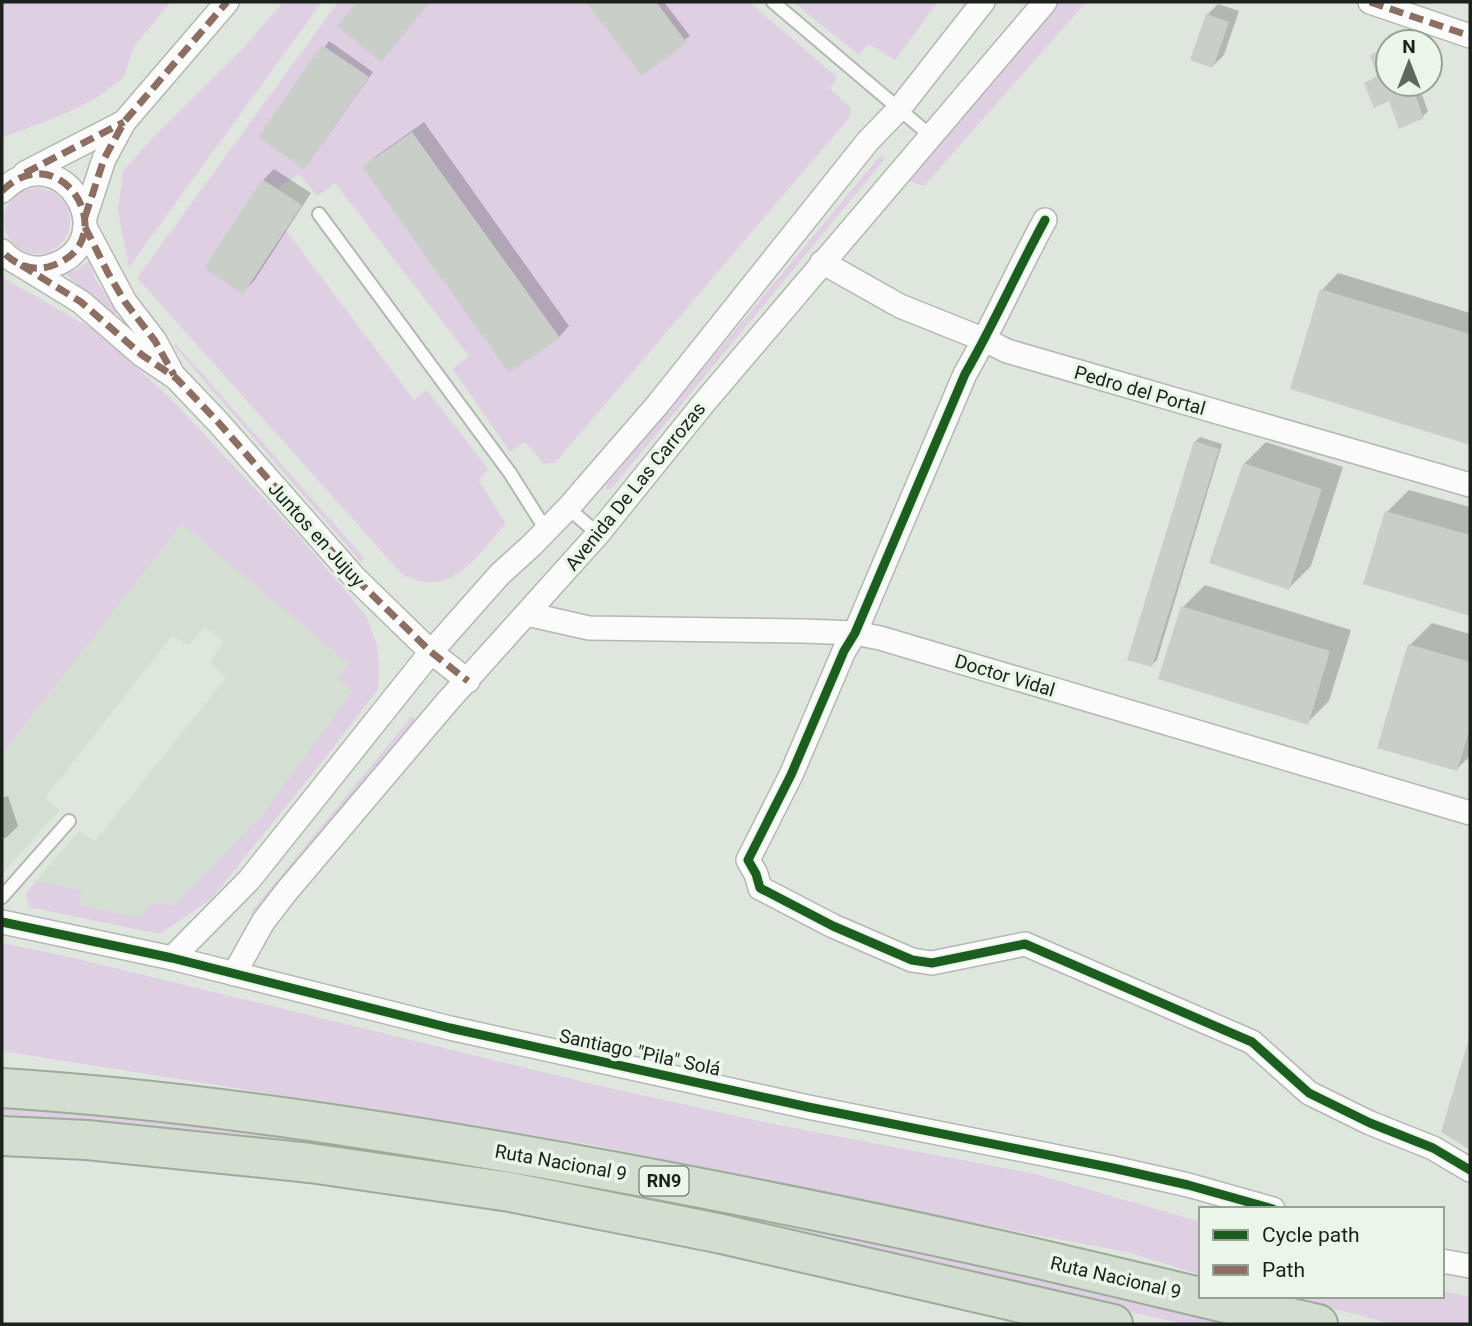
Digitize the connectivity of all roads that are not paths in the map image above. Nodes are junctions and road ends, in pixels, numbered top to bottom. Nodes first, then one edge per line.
1 (227, 2) edge
2 (773, 2) edge
3 (983, 2) edge
4 (1045, 2) edge
5 (1370, 2) edge
6 (1470, 36) edge
7 (899, 109) junction
8 (124, 122) junction
9 (931, 136) junction
10 (8, 184) edge
11 (319, 214) dead end
12 (1045, 220) dead end
13 (85, 222) junction
14 (7, 255) edge
15 (822, 262) junction
16 (985, 340) junction
17 (176, 378) junction
18 (1470, 485) edge
19 (568, 508) junction
20 (546, 530) junction
21 (598, 534) junction
22 (527, 614) junction
23 (855, 633) junction
24 (431, 652) junction
25 (468, 681) junction
26 (1470, 813) edge
27 (69, 821) dead end
28 (2, 897) edge
29 (2, 922) edge
30 (172, 958) junction
31 (234, 974) junction
32 (2, 1066) edge
33 (2, 1088) edge
34 (184, 1105) junction
35 (2, 1136) edge
36 (1470, 1170) edge
37 (1265, 1207) edge
38 (1444, 1261) edge
39 (1470, 1266) edge
40 (1199, 1296) edge
41 (1208, 1298) edge
42 (1113, 1324) edge
43 (1318, 1324) edge

1 - 8 street
2 - 7 lane
3 - 7 street, Avenida De Las Carrozas
4 - 9 street, Avenida De Las Carrozas
5 - 6 street
7 - 9 lane
7 - 19 street, Avenida De Las Carrozas
8 - 10 street
8 - 13 street
9 - 15 street, Avenida De Las Carrozas
10 - 13 street
11 - 20 lane
12 - 16 street
13 - 14 street
13 - 17 street
14 - 17 street
15 - 16 street, Pedro del Portal
15 - 21 street, Avenida De Las Carrozas
16 - 18 street, Pedro del Portal
16 - 23 street
17 - 24 street, Juntos en Jujuy
19 - 20 street, Avenida De Las Carrozas
19 - 21 lane
20 - 24 street, Avenida De Las Carrozas
21 - 22 street, Avenida De Las Carrozas
22 - 23 street, Doctor Vidal
22 - 25 street, Avenida De Las Carrozas
23 - 26 street, Doctor Vidal
23 - 36 street
24 - 25 street, Juntos en Jujuy
24 - 30 street, Avenida De Las Carrozas
25 - 31 street, Avenida De Las Carrozas
27 - 28 lane
29 - 30 street, Santiago "Pila" Solá
30 - 31 street, Santiago "Pila" Solá
31 - 37 street, Santiago "Pila" Solá
32 - 34 highway
33 - 34 highway, Ruta Nacional 9 / RN9
34 - 40 highway, Ruta Nacional 9 / RN9
35 - 42 highway, Ruta Nacional 9 / RN9
38 - 39 street
41 - 43 highway, Ruta Nacional 9 / RN9

